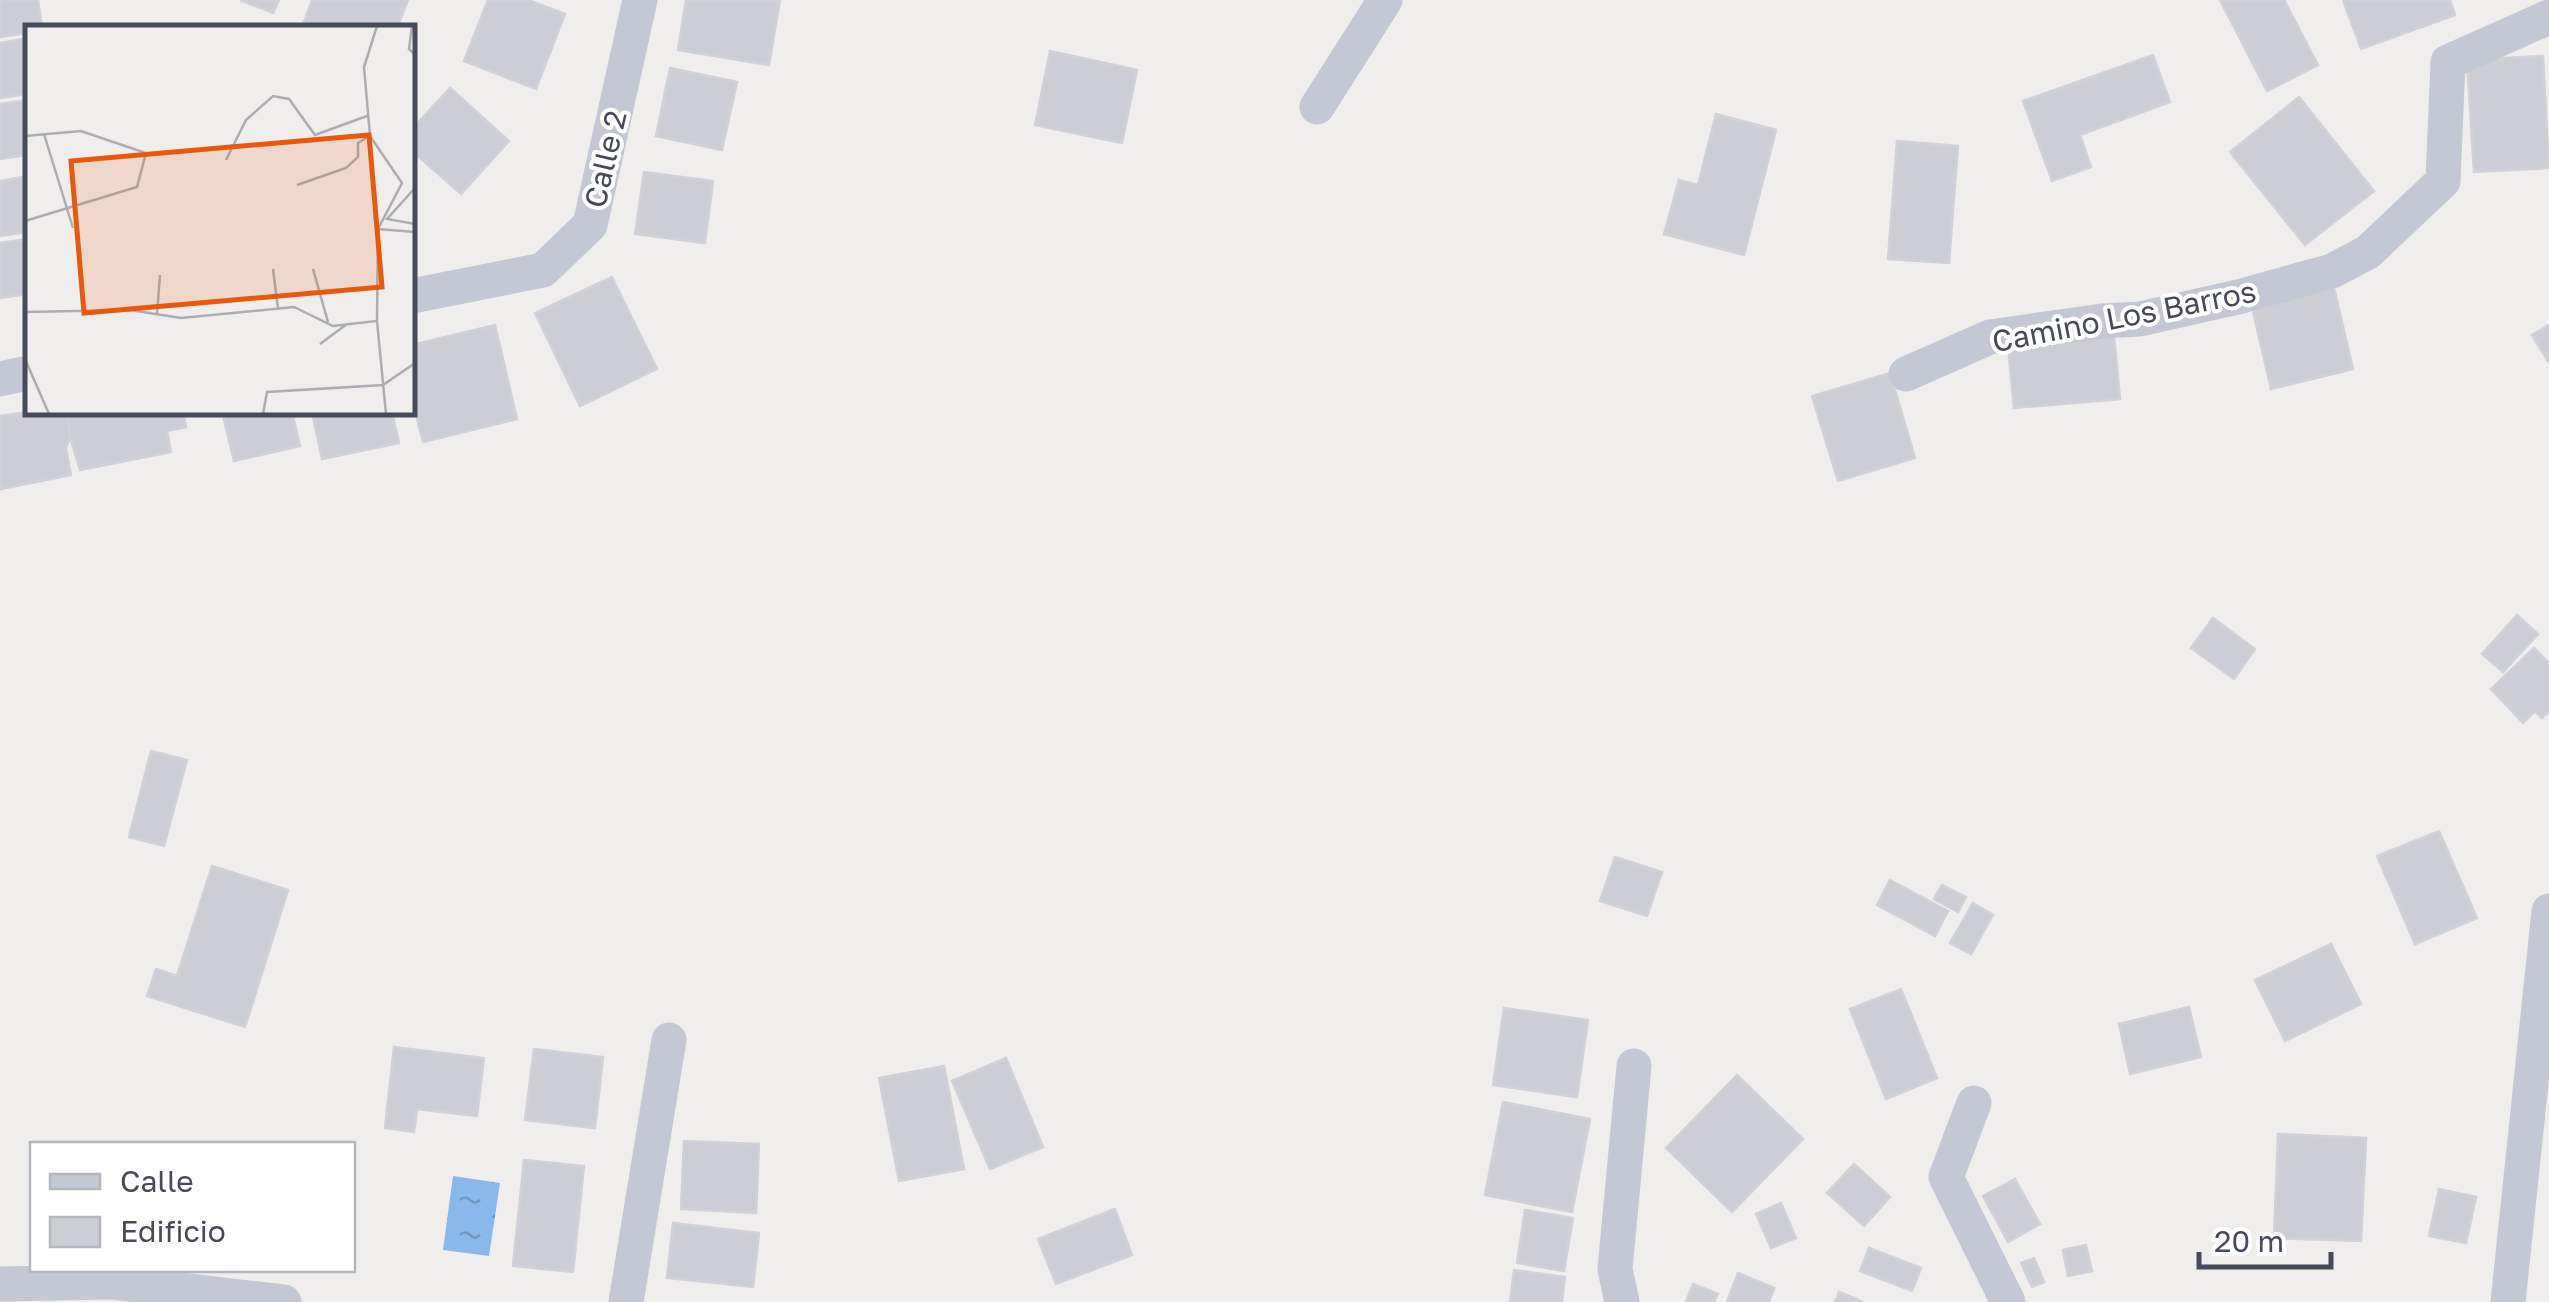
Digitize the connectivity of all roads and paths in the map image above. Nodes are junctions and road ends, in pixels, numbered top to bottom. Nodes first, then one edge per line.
1 (640, 0) edge
2 (1384, 0) edge
3 (2549, 17) edge
4 (1318, 107) dead end
5 (415, 295) edge
6 (25, 374) edge
7 (1906, 374) dead end
8 (0, 379) edge
9 (2549, 911) edge
10 (669, 1040) dead end
11 (1634, 1066) dead end
12 (1974, 1103) dead end
13 (0, 1284) edge
14 (284, 1302) edge
15 (626, 1302) edge
16 (1622, 1302) edge
17 (2008, 1302) edge
18 (2508, 1302) edge

1 - 5 street, Calle 2
2 - 4 street
3 - 7 street, Camino Los Barros
6 - 8 street
9 - 18 street
10 - 15 street
11 - 16 street
12 - 17 street
13 - 14 street

